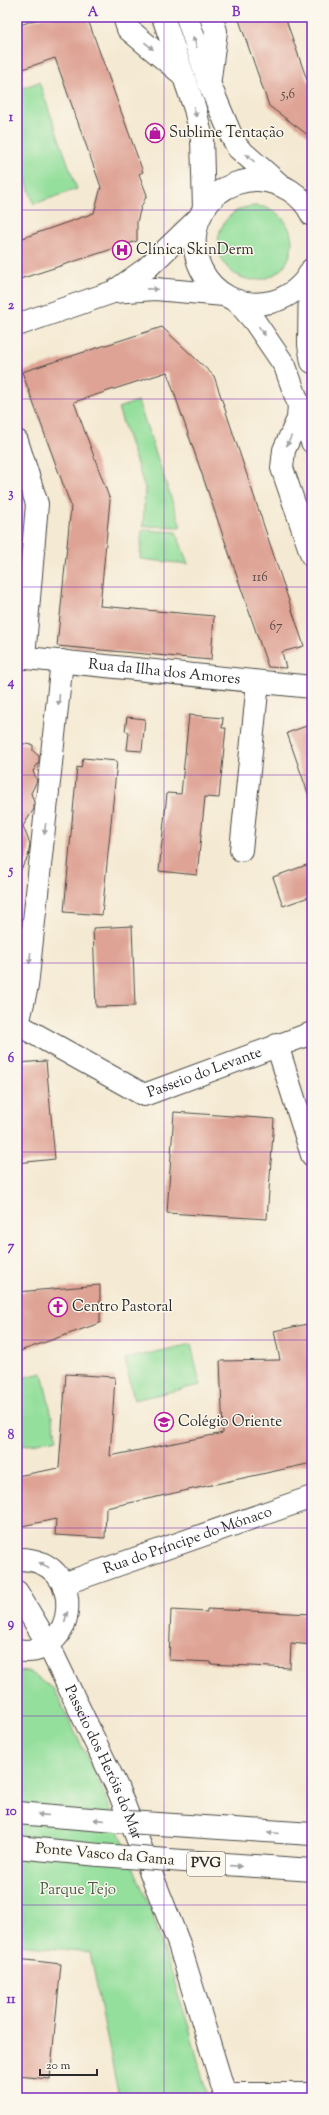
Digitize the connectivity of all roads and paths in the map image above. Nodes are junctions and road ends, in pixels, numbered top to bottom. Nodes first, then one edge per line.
1 (124, 17) edge
2 (163, 17) edge
3 (187, 17) edge
4 (211, 17) edge
5 (183, 75) junction
6 (209, 83) junction
7 (284, 187) junction
8 (312, 190) edge
9 (201, 214) junction
10 (312, 214) edge
11 (311, 272) edge
12 (113, 292) junction
13 (231, 298) junction
14 (17, 325) edge
15 (312, 362) edge
16 (299, 404) junction
17 (17, 441) edge
18 (312, 442) edge
19 (312, 556) edge
20 (21, 657) edge
21 (62, 661) junction
22 (258, 682) junction
23 (312, 688) edge
24 (240, 850) dead end
25 (17, 1024) edge
26 (312, 1033) edge
27 (277, 1045) junction
28 (312, 1155) edge
29 (312, 1497) edge
30 (17, 1559) edge
31 (63, 1584) junction
32 (17, 1592) edge
33 (48, 1644) junction
34 (17, 1650) edge
35 (17, 1813) edge
36 (312, 1834) edge
37 (17, 1847) edge
38 (312, 1870) edge
39 (312, 2094) edge
40 (226, 2096) edge

1 -> 5 main road
2 - 5 main road
6 -> 3 main road
4 - 6 main road
5 -> 9 main road
7 -> 6 main road
7 - 8 main road
7 - 9 main road
7 - 10 main road
9 - 12 main road
9 - 13 main road
11 - 13 main road
11 - 15 main road
12 -> 13 main road
12 - 14 main road
13 -> 16 main road
16 - 18 main road
16 -> 19 main road
17 - 20 main road
20 - 21 main road, Rua da Ilha dos Amores
21 - 22 main road, Rua da Ilha dos Amores
21 -> 25 main road
22 - 23 main road, Rua da Ilha dos Amores
22 - 24 main road
25 - 27 main road, Passeio do Levante
26 - 27 main road, Passeio do Levante
27 - 28 main road
29 - 31 main road, Rua do Príncipe do Mónaco
31 -> 30 main road
33 -> 31 main road
32 - 33 main road, Passeio dos Heróis do Mar
33 - 34 main road
33 - 40 main road, Passeio dos Heróis do Mar
36 -> 35 main road, bridge
37 -> 38 main road, Ponte Vasco da Gama / PVG, bridge
39 - 40 main road

